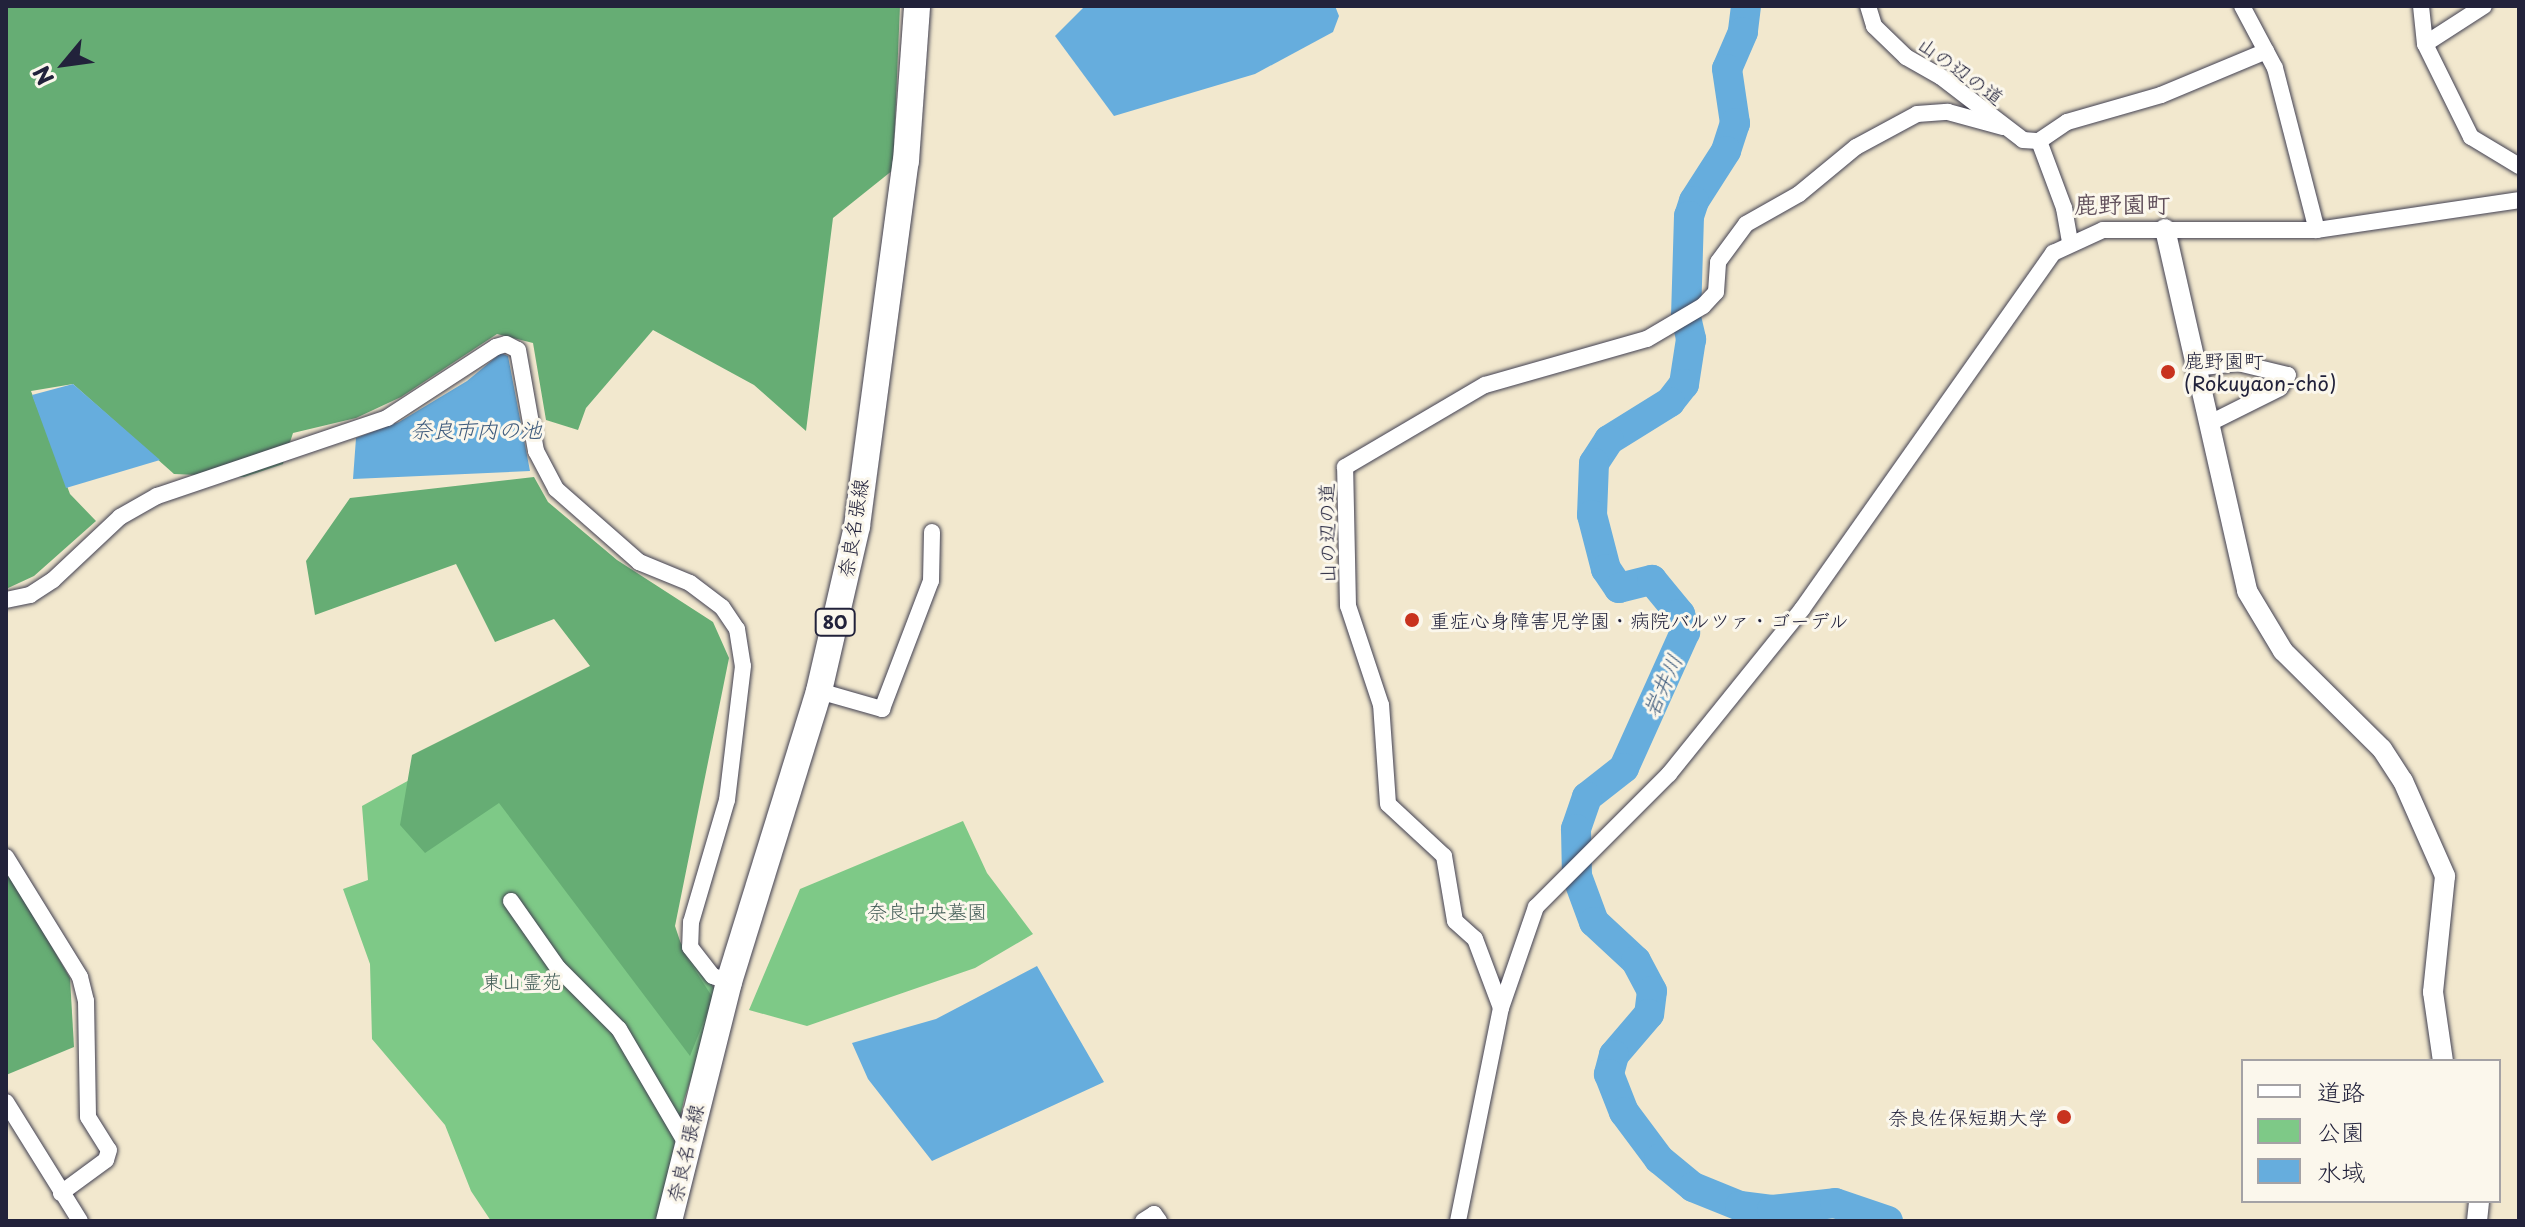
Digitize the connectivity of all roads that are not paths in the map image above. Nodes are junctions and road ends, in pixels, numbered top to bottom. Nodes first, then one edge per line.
1 (917, 6) edge
2 (1868, 6) edge
3 (2242, 6) edge
4 (2421, 6) edge
5 (2484, 6) edge
6 (2425, 44) junction
7 (2266, 51) junction
8 (2003, 127) junction
9 (2039, 141) junction
10 (2519, 166) edge
11 (2519, 200) edge
12 (2165, 229) junction
13 (2317, 230) junction
14 (2070, 243) junction
15 (2195, 368) junction
16 (2210, 423) junction
17 (932, 532) dead end
18 (6, 600) edge
19 (819, 691) junction
20 (6, 857) edge
21 (511, 901) dead end
22 (729, 982) junction
23 (1501, 1008) junction
24 (2443, 1059) edge
25 (6, 1102) edge
26 (22, 1133) junction
27 (6, 1141) edge
28 (686, 1143) junction
29 (61, 1193) junction
30 (80, 1221) edge
31 (669, 1221) edge
32 (1458, 1221) edge

1 - 19 main road, 奈良名張線 / 80
2 - 8 street, 山の辺の道
3 - 7 street
4 - 6 street
5 - 6 street
6 - 10 street
7 - 9 street
7 - 13 street
8 - 9 street
8 - 23 street, 山の辺の道
9 - 14 street
11 - 13 street
12 - 13 street
12 - 14 street
12 - 15 street
14 - 23 street
15 - 16 street
15 - 16 street
16 - 24 street
17 - 19 street
18 - 22 street
19 - 22 main road, 奈良名張線 / 80
20 - 29 street
21 - 28 street
22 - 28 main road, 奈良名張線 / 80
23 - 32 street
25 - 26 street
26 - 27 street
26 - 29 street
28 - 31 main road, 奈良名張線 / 80
29 - 30 street

